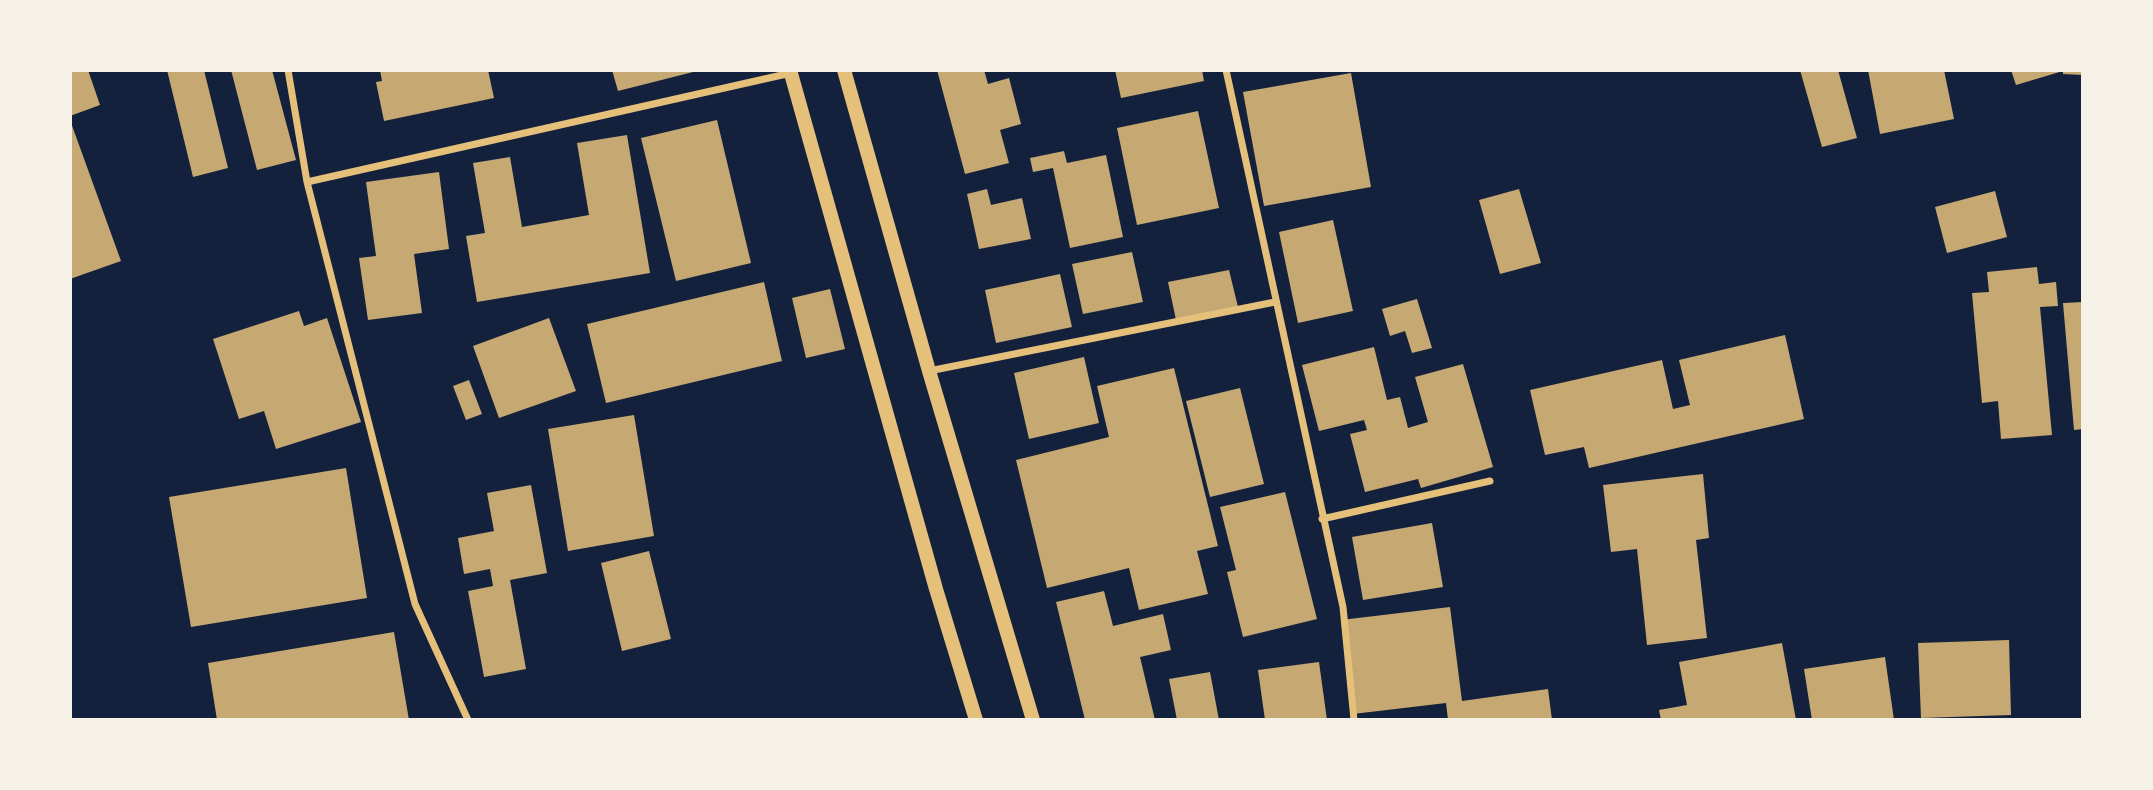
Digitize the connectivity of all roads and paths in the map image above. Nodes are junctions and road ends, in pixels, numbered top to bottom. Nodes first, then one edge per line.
1 (288, 70) edge
2 (844, 70) edge
3 (1226, 70) edge
4 (791, 71) edge
5 (307, 182) junction
6 (1276, 302) junction
7 (929, 371) junction
8 (1490, 481) dead end
9 (1322, 519) junction
10 (468, 720) edge
11 (976, 720) edge
12 (1033, 720) edge
13 (1354, 720) edge

1 - 5 street
2 - 7 main road
3 - 6 street
4 - 5 street
4 - 11 main road
5 - 10 street
6 - 7 street
6 - 9 street
7 - 12 main road
8 - 9 street
9 - 13 street

